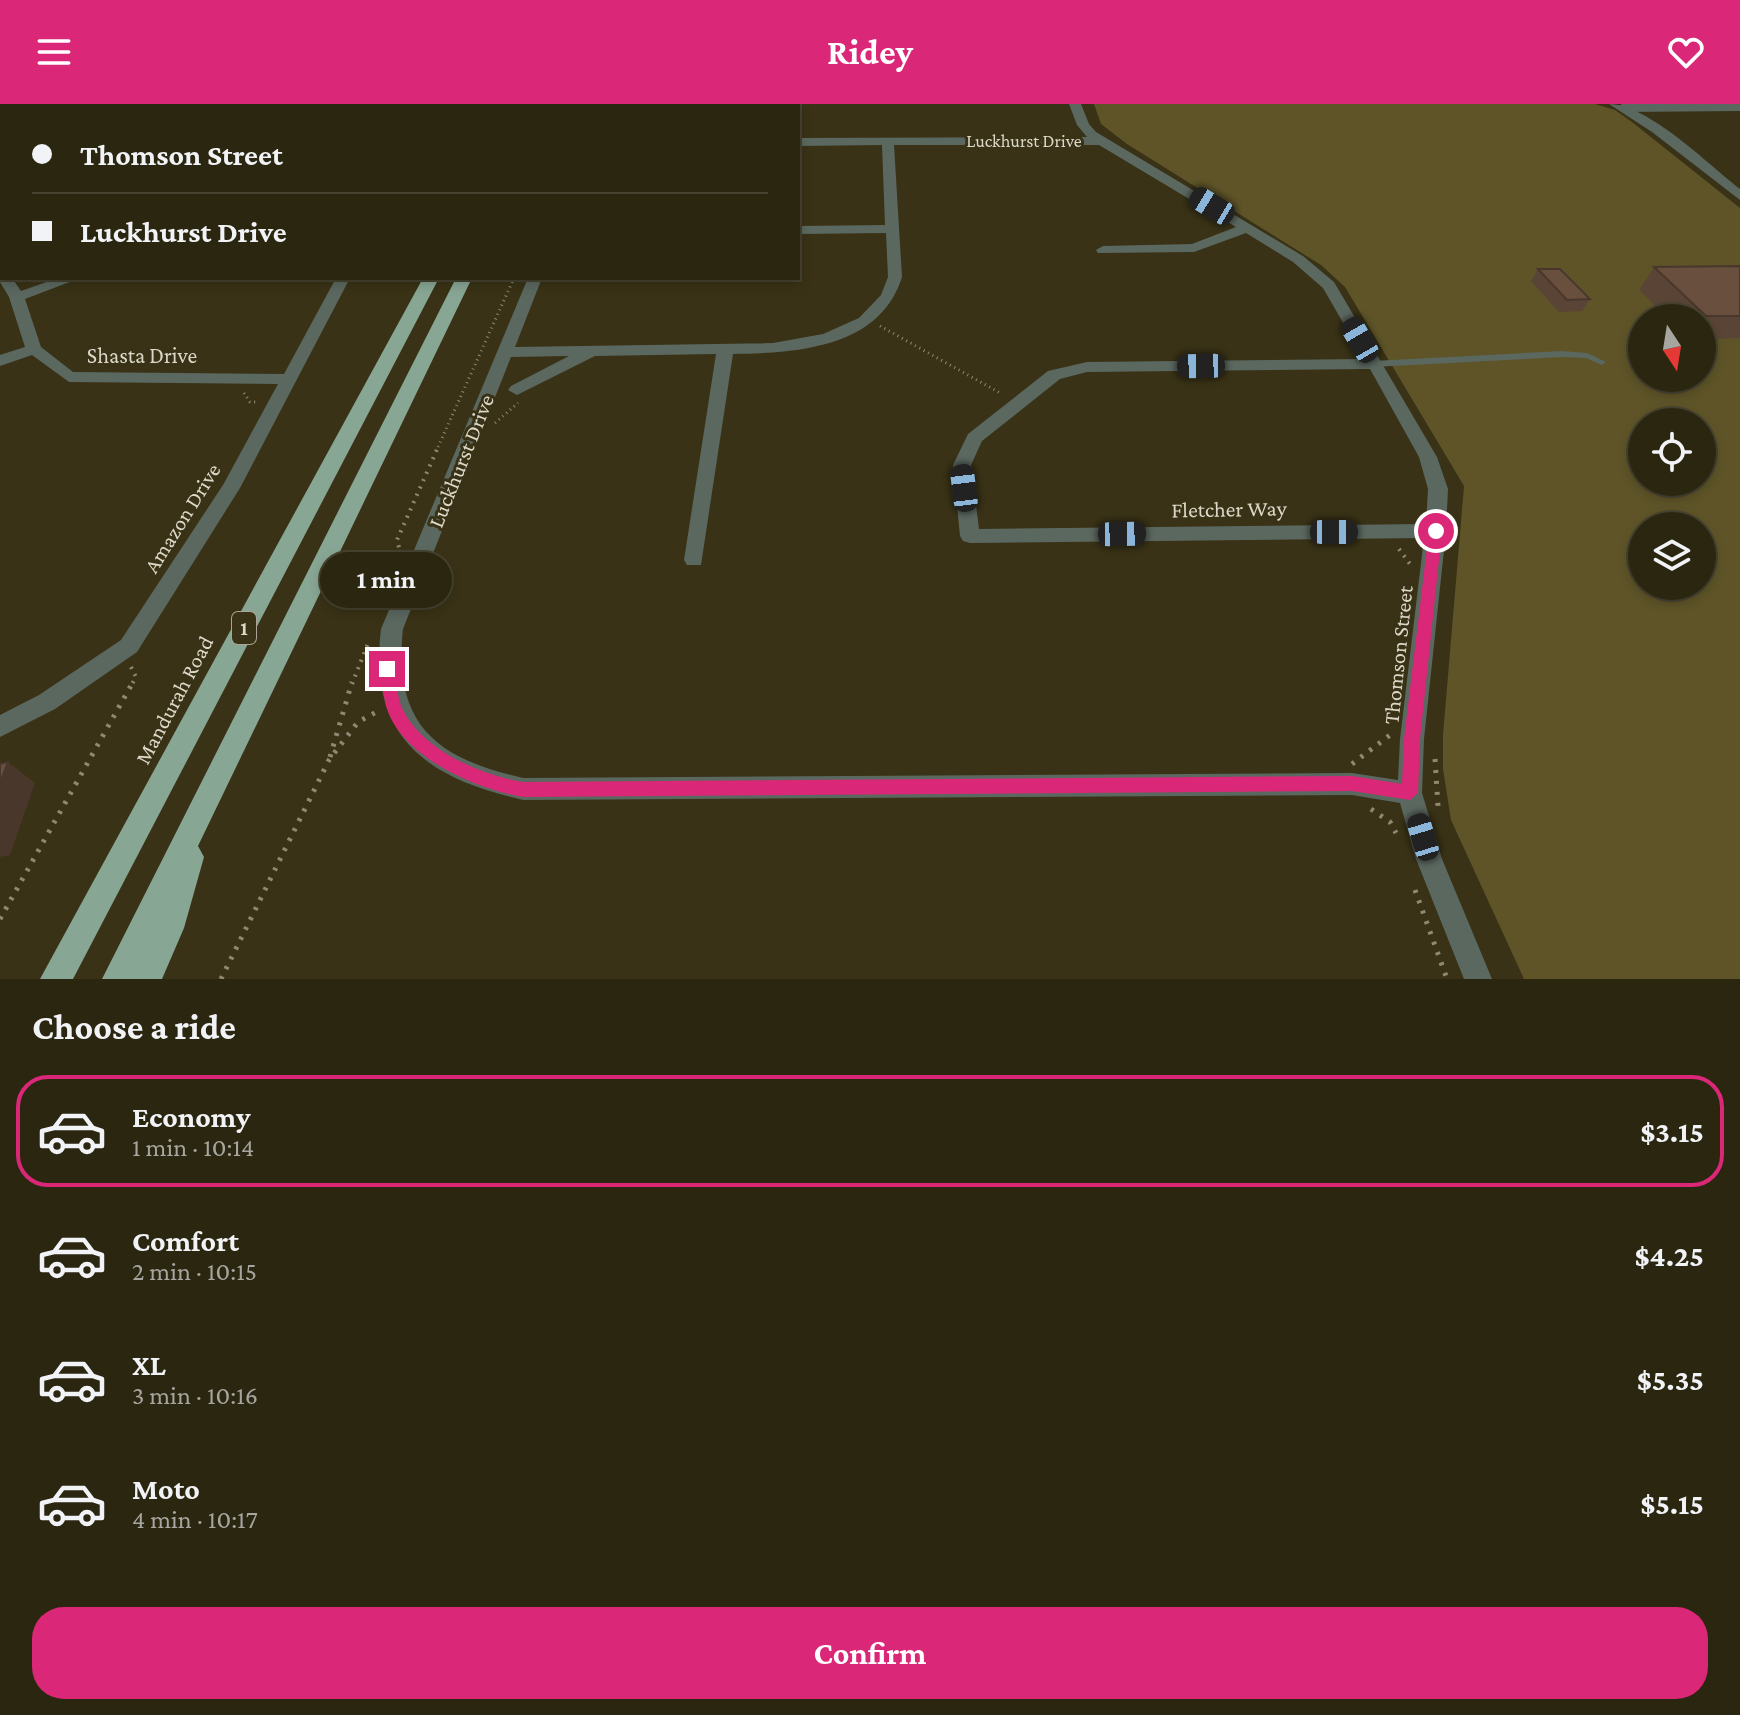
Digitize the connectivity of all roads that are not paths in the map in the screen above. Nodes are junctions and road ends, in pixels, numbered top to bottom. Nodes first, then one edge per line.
1 (1075, 104) edge
2 (1623, 106) edge
3 (1740, 107) edge
4 (1100, 141) junction
5 (800, 142) edge
6 (888, 142) junction
7 (1740, 187) edge
8 (1740, 196) edge
9 (1247, 228) junction
10 (891, 229) junction
11 (800, 230) edge
12 (1103, 250) dead end
13 (6, 280) edge
14 (67, 280) edge
15 (342, 280) edge
16 (430, 280) edge
17 (463, 280) edge
18 (534, 280) edge
19 (17, 297) junction
20 (34, 349) junction
21 (725, 349) junction
22 (591, 351) junction
23 (505, 352) junction
24 (0, 361) edge
25 (1602, 362) dead end
26 (1373, 364) junction
27 (288, 379) junction
28 (521, 393) road end
29 (1436, 531) junction
30 (694, 560) dead end
31 (0, 727) edge
32 (1410, 793) junction
33 (208, 795) junction
34 (56, 979) edge
35 (118, 979) edge
36 (146, 979) edge
37 (1478, 979) edge

1 - 4 street, Thomson Street
2 - 3 street
2 - 7 street
2 - 8 street
4 - 6 street, Luckhurst Drive
4 - 9 street, Thomson Street
5 - 6 street
6 - 10 street, Luckhurst Drive
9 - 12 street
9 - 26 street, Thomson Street
10 - 11 street
10 - 21 street, Luckhurst Drive
13 - 19 street
14 - 19 street
15 - 27 street, Amazon Drive
16 - 34 highway, Mandurah Road / 1
17 - 33 highway, 1
18 - 23 street
19 - 20 street
20 - 24 street
20 - 27 street, Shasta Drive
21 - 22 street, Luckhurst Drive
21 - 30 street
22 - 23 street, Luckhurst Drive
22 - 28 street, Luckhurst Drive
23 - 32 street, Luckhurst Drive
25 - 26 lane
26 - 29 street, Thomson Street
26 - 29 street, Fletcher Way
27 - 31 street, Amazon Drive
29 - 32 street, Thomson Street
32 - 37 street, Thomson Street
33 - 35 highway, 1
33 - 36 highway

